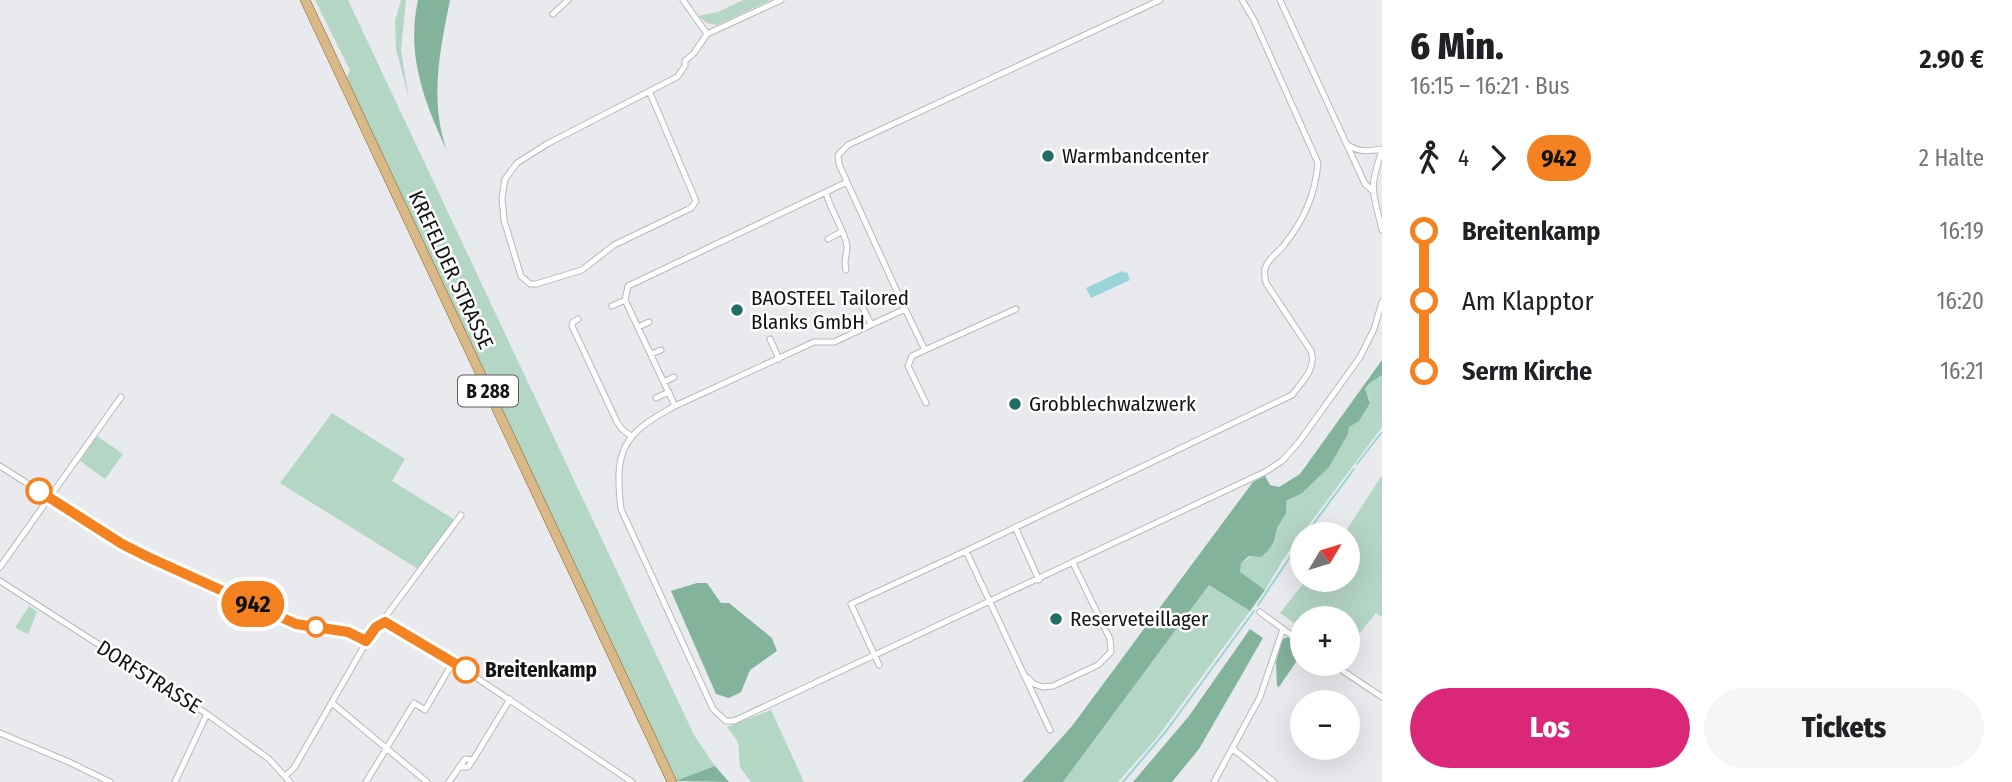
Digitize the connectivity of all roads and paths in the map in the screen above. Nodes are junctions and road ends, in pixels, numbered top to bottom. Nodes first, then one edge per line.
1 (298, 0) edge
2 (304, 0) edge
3 (568, 0) edge
4 (683, 0) edge
5 (781, 0) edge
6 (1160, 0) edge
7 (1242, 0) edge
8 (1280, 0) edge
9 (553, 14) dead end
10 (707, 34) junction
11 (650, 93) junction
12 (1348, 145) junction
13 (1382, 149) edge
14 (847, 182) junction
15 (1372, 190) junction
16 (826, 192) junction
17 (1382, 230) edge
18 (841, 232) junction
19 (828, 239) dead end
20 (846, 270) dead end
21 (858, 298) dead end
22 (625, 300) junction
23 (1382, 303) edge
24 (612, 306) dead end
25 (905, 309) junction
26 (1016, 309) dead end
27 (578, 319) dead end
28 (649, 322) dead end
29 (871, 324) junction
30 (638, 327) junction
31 (770, 339) dead end
32 (661, 349) dead end
33 (925, 350) junction
34 (651, 354) junction
35 (779, 359) junction
36 (674, 377) dead end
37 (664, 382) junction
38 (669, 393) junction
39 (121, 397) dead end
40 (656, 398) dead end
41 (926, 403) dead end
42 (675, 406) junction
43 (623, 415) dead end
44 (617, 422) junction
45 (631, 436) junction
46 (0, 466) edge
47 (50, 498) junction
48 (461, 515) dead end
49 (1015, 527) junction
50 (967, 551) junction
51 (1073, 563) junction
52 (0, 567) edge
53 (1039, 580) junction
54 (0, 581) edge
55 (991, 602) junction
56 (1260, 612) dead end
57 (385, 622) junction
58 (1283, 629) junction
59 (1290, 634) edge
60 (366, 641) junction
61 (874, 655) junction
62 (453, 662) junction
63 (879, 665) dead end
64 (1026, 675) junction
65 (1350, 676) edge
66 (1382, 697) edge
67 (510, 699) junction
68 (332, 703) junction
69 (207, 714) junction
70 (1050, 730) dead end
71 (0, 733) edge
72 (386, 749) junction
73 (1233, 749) junction
74 (285, 776) junction
75 (110, 782) edge
76 (175, 782) edge
77 (290, 782) edge
78 (366, 782) edge
79 (426, 782) edge
80 (449, 782) edge
81 (632, 782) edge
82 (666, 782) edge
83 (672, 782) edge
84 (1214, 782) edge
85 (1274, 782) edge

1 - 82 main road, KREFELDER STRASSE / B 288
2 - 83 main road, KREFELDER STRASSE / B 288
3 - 9 street
4 - 10 street
5 - 10 street
6 - 14 street
7 - 49 street
8 - 12 street
10 - 11 street
11 - 11 street
12 - 13 street
12 - 15 street
13 - 15 street
14 - 16 street
14 - 25 street
15 - 17 street
16 - 18 street
16 - 22 street
18 - 19 street
18 - 20 street
21 - 29 street
22 - 24 street
22 - 30 street
23 - 51 street
25 - 29 street
25 - 33 street
26 - 33 street
27 - 44 street
28 - 30 street
29 - 35 street
30 - 34 street
31 - 35 street
32 - 34 street
33 - 41 street
34 - 37 street
35 - 42 street
36 - 37 street
37 - 38 street
38 - 40 street
38 - 42 street
39 - 47 street
42 - 45 street
43 - 44 street
44 - 45 street
45 - 61 street
46 - 47 street
47 - 52 street
47 - 60 street
48 - 57 street
49 - 50 street
49 - 53 street
50 - 55 street
50 - 61 street
51 - 53 street
51 - 64 street
53 - 55 street
54 - 69 street, DORFSTRASSE
55 - 61 street
55 - 64 street
56 - 58 street
57 - 60 street
57 - 62 street
58 - 59 street
58 - 73 street
60 - 68 street
61 - 63 street
62 - 67 street
62 - 72 street
64 - 70 street
65 - 66 street
67 - 80 street
67 - 81 street
68 - 72 street
68 - 74 street
69 - 74 street, DORFSTRASSE
69 - 76 street
71 - 75 street
72 - 78 street
72 - 79 street
73 - 84 street
73 - 85 street
74 - 77 street, DORFSTRASSE

